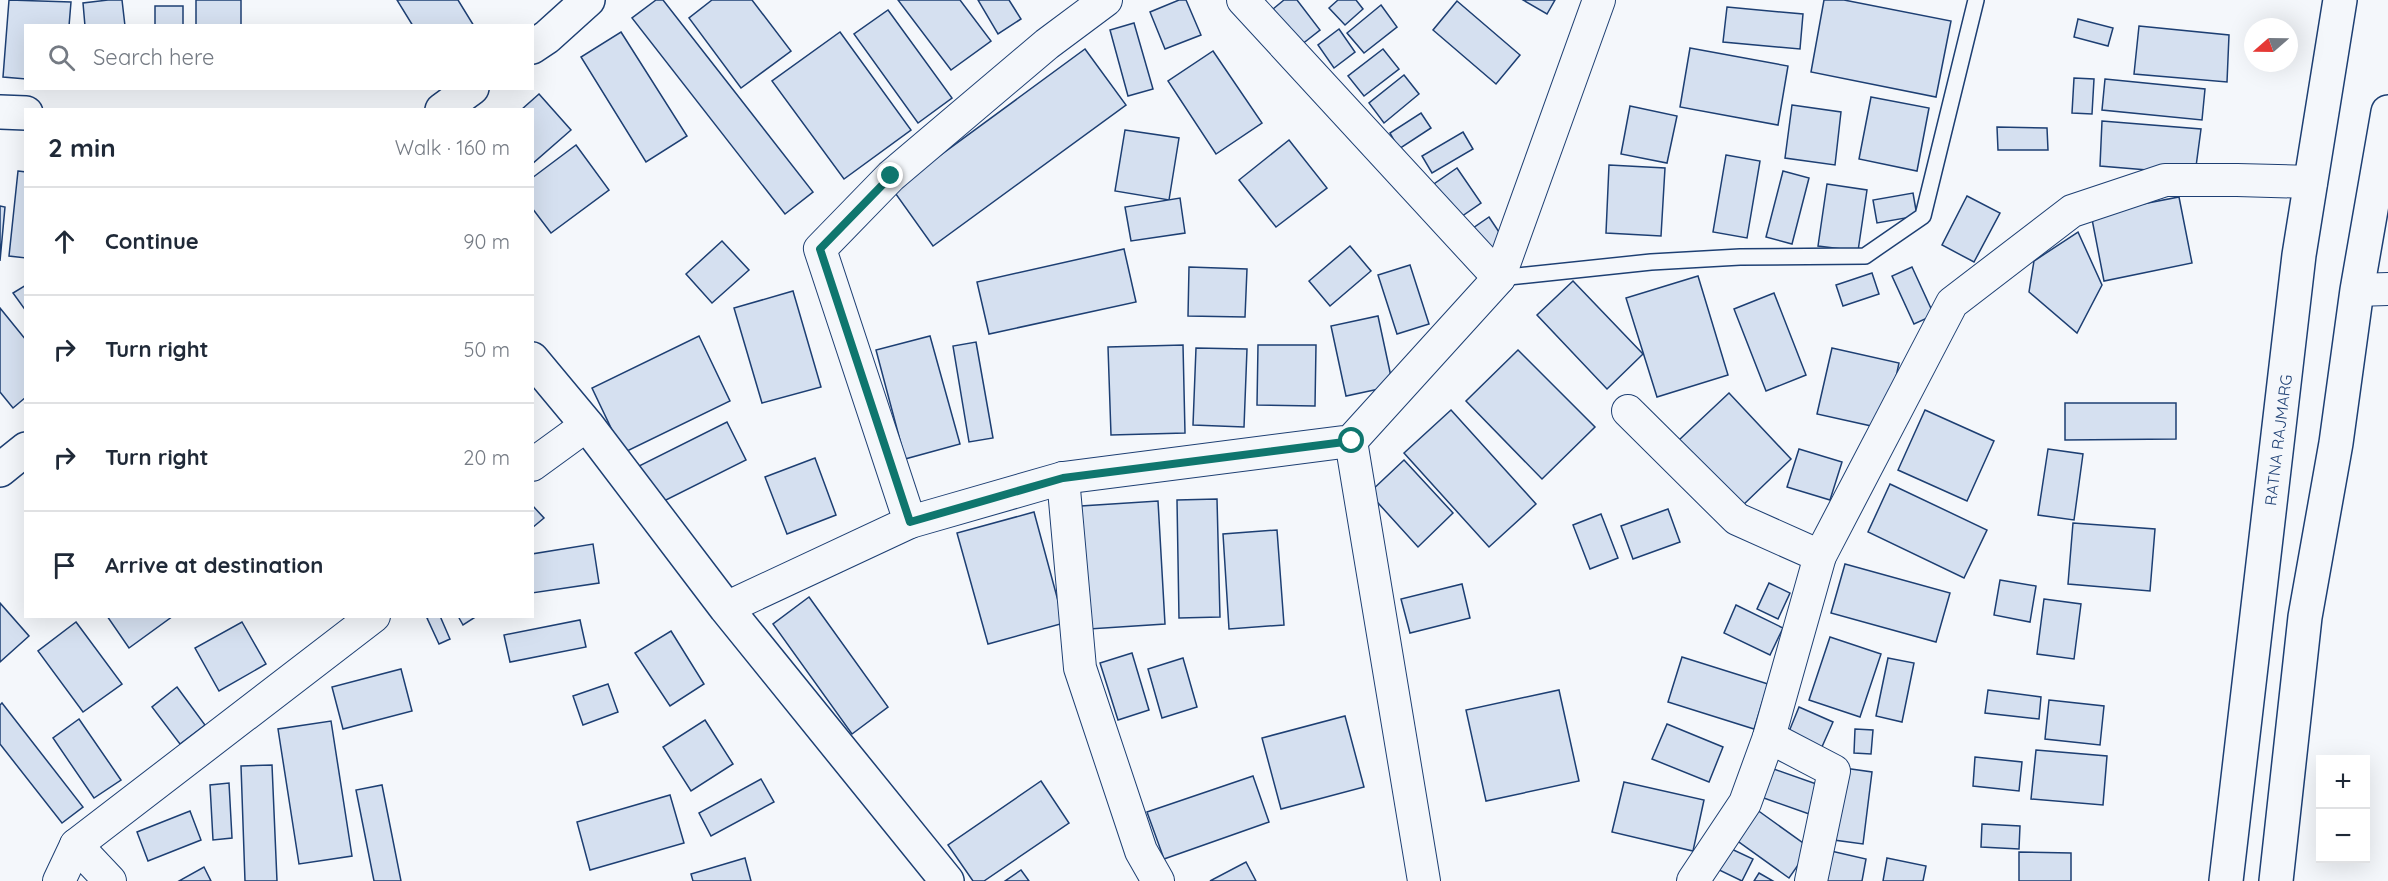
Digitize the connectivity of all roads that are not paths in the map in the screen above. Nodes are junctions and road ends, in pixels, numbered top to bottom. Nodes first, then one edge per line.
1 (588, 0) edge
2 (1106, 0) edge
3 (1243, 0) edge
4 (1599, 0) edge
5 (1976, 0) edge
6 (2340, 0) edge
7 (534, 46) edge
8 (469, 90) edge
9 (445, 108) edge
10 (0, 112) edge
11 (2388, 112) edge
12 (24, 113) edge
13 (2311, 182) junction
14 (1499, 278) junction
15 (2373, 289) edge
16 (534, 360) edge
17 (1628, 411) dead end
18 (587, 425) junction
19 (1352, 441) junction
20 (24, 451) edge
21 (534, 464) edge
22 (0, 470) edge
23 (1063, 478) junction
24 (910, 522) junction
25 (1820, 556) junction
26 (726, 608) junction
27 (371, 618) edge
28 (1769, 737) junction
29 (76, 845) junction
30 (59, 881) edge
31 (111, 881) edge
32 (947, 881) edge
33 (1158, 881) edge
34 (1424, 881) edge
35 (1693, 881) edge
36 (1811, 881) edge
37 (2226, 881) edge
38 (2276, 881) edge

1 - 7 main road
2 - 24 street
3 - 14 street
4 - 14 street
5 - 14 lane
6 - 13 main road, RATNA RAJMARG
8 - 9 main road
10 - 12 main road
11 - 15 main road
13 - 25 street
13 - 37 main road, RATNA RAJMARG
14 - 19 street
15 - 38 main road
16 - 18 main road
17 - 25 street
18 - 21 street
18 - 26 main road
19 - 23 street
19 - 34 street
20 - 22 main road
23 - 24 street
23 - 33 street
24 - 26 street
25 - 28 street
26 - 32 main road
27 - 29 street
28 - 35 street
28 - 36 street
29 - 30 street
29 - 31 street

